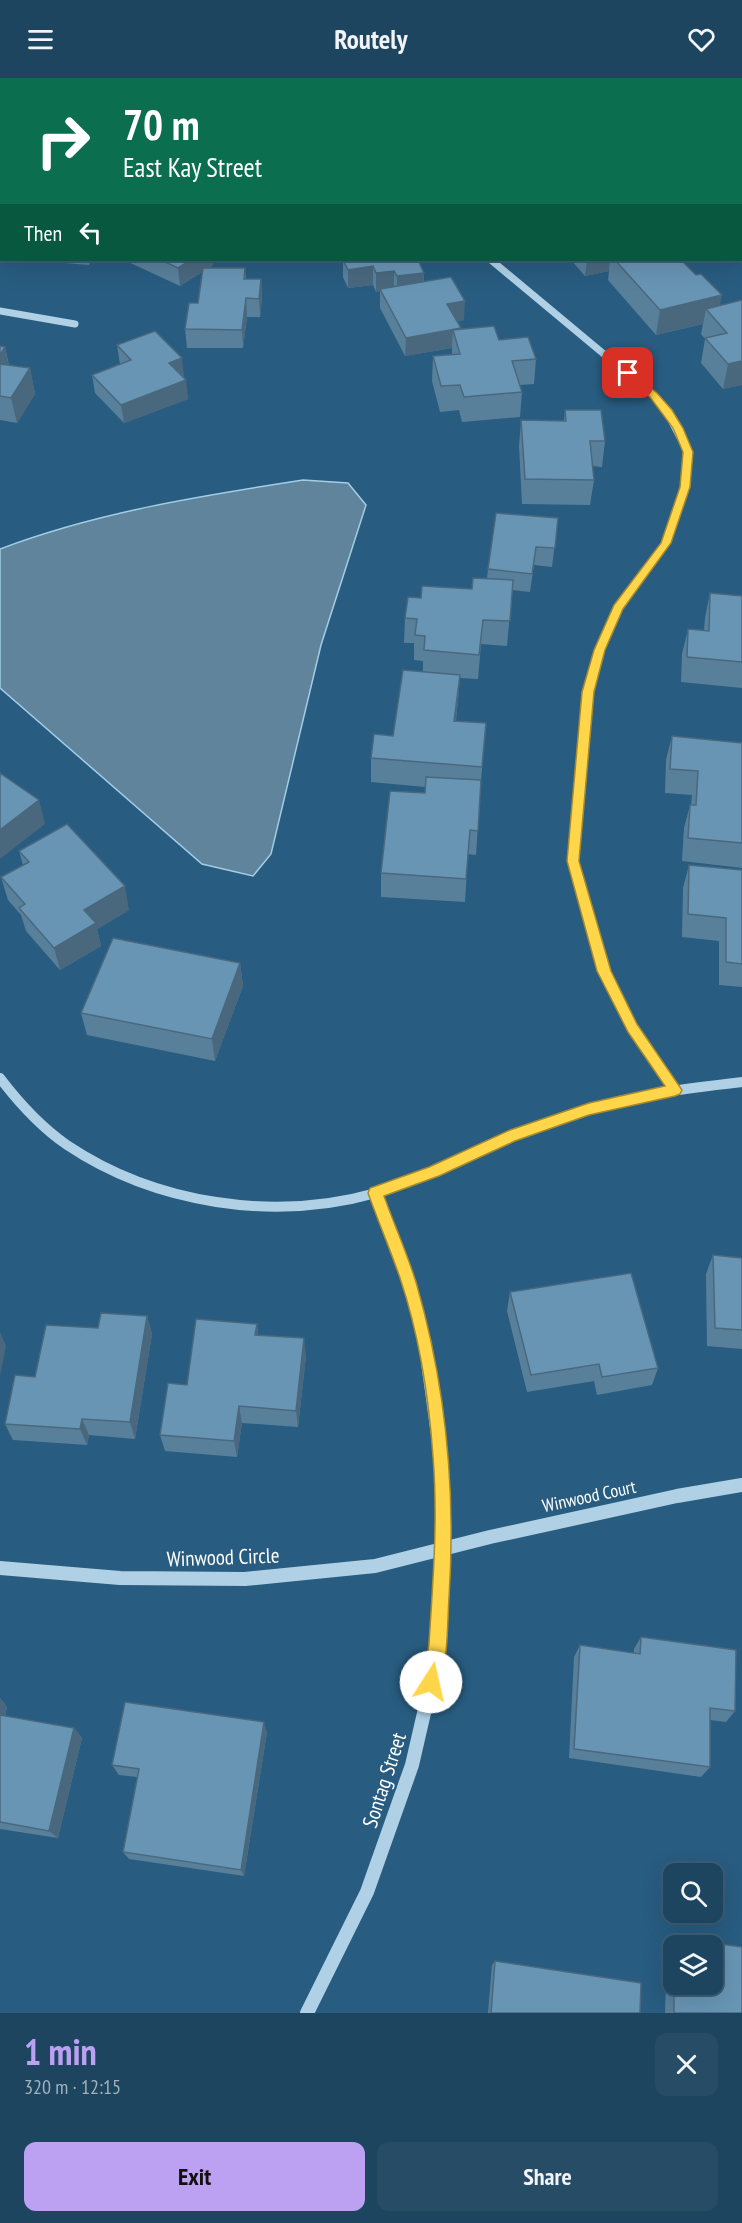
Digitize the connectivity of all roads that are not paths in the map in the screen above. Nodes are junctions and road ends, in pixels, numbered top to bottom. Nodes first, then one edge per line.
1 (492, 261) edge
2 (0, 311) edge
3 (75, 324) dead end
4 (0, 1078) edge
5 (742, 1082) edge
6 (675, 1090) junction
7 (375, 1193) junction
8 (742, 1485) edge
9 (444, 1548) junction
10 (0, 1568) edge
11 (307, 2013) edge

1 - 6 street
2 - 3 street
4 - 7 street
5 - 6 street
6 - 7 street
7 - 9 street, Sontag Street
8 - 9 street, Winwood Court
9 - 10 street, Winwood Circle
9 - 11 street, Sontag Street

